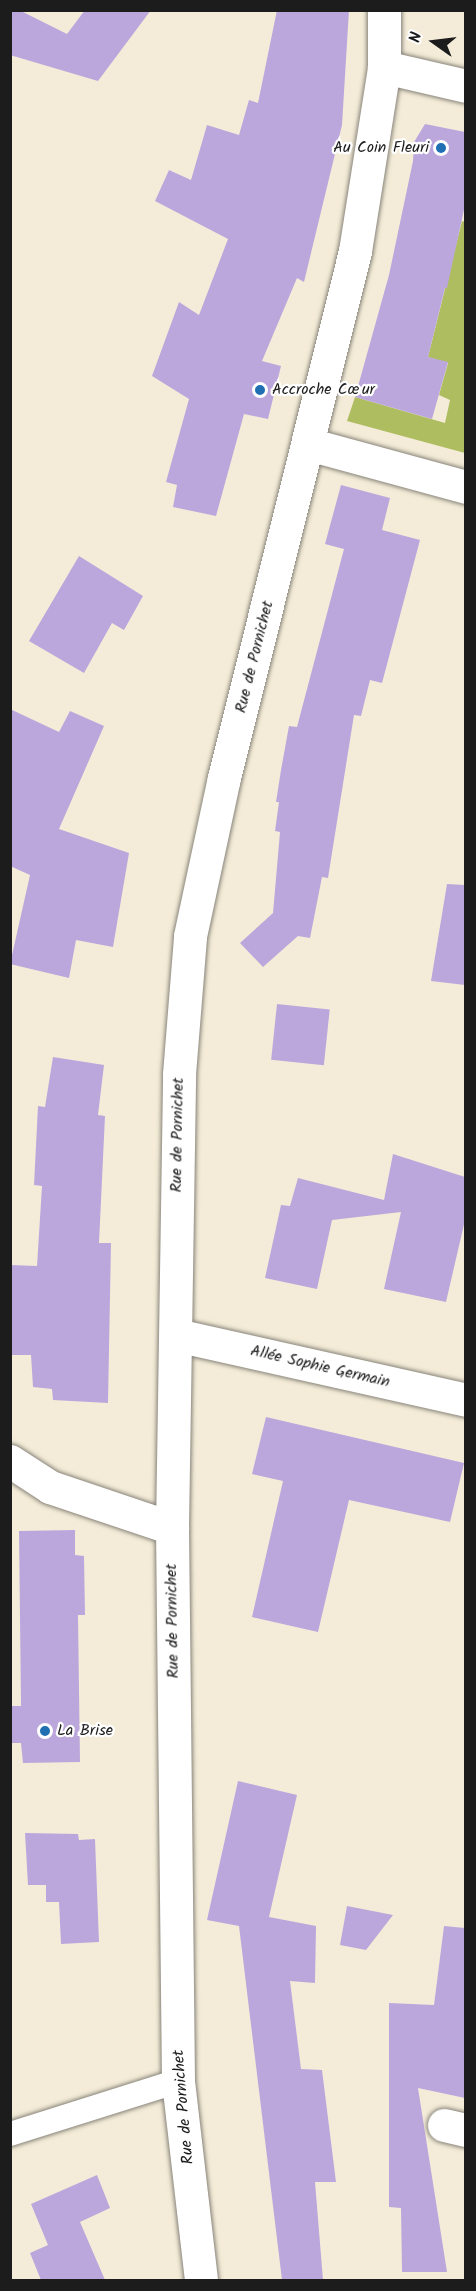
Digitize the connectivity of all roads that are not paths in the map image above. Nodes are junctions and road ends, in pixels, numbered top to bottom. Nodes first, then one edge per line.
1 (384, 10) edge
2 (384, 67) junction
3 (465, 86) edge
4 (308, 444) junction
5 (465, 487) edge
6 (176, 1335) junction
7 (465, 1400) edge
8 (10, 1461) edge
9 (172, 1528) junction
10 (178, 2081) junction
11 (10, 2134) edge
12 (201, 2280) edge

1 - 2 main road, Rue de Pornichet
2 - 3 main road
2 - 4 main road, Rue de Pornichet
4 - 5 main road
4 - 6 main road, Rue de Pornichet
6 - 7 main road, Allée Sophie Germain
6 - 9 main road, Rue de Pornichet
8 - 9 main road
9 - 10 main road, Rue de Pornichet
10 - 11 lane
10 - 12 main road, Rue de Pornichet

